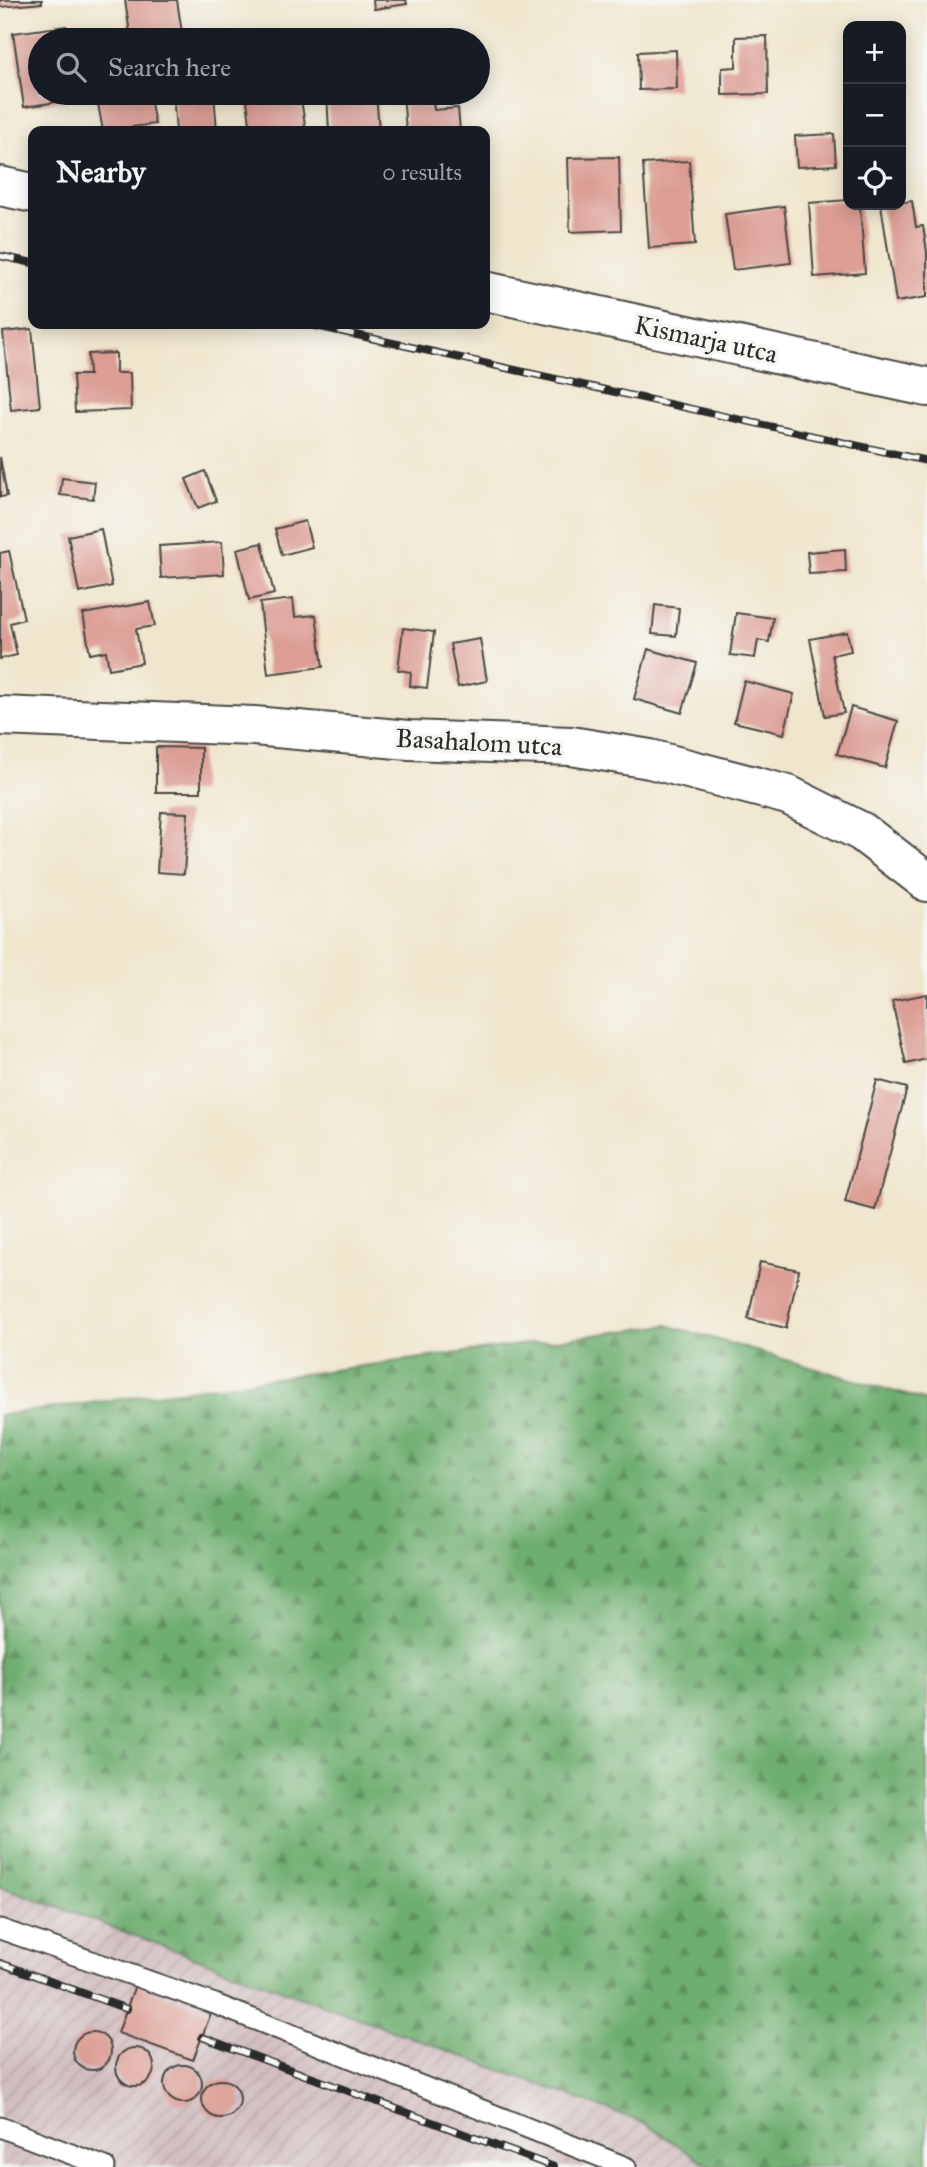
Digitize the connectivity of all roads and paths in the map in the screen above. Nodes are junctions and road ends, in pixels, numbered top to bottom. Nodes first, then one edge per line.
1 (0, 186) edge
2 (28, 192) edge
3 (490, 292) edge
4 (927, 387) edge
5 (0, 716) edge
6 (927, 882) edge
7 (0, 1929) edge
8 (0, 2127) edge
9 (105, 2167) edge
10 (625, 2167) edge

1 - 2 street
3 - 4 street, Kismarja utca
5 - 6 street, Basahalom utca
7 - 10 lane
8 - 9 lane

